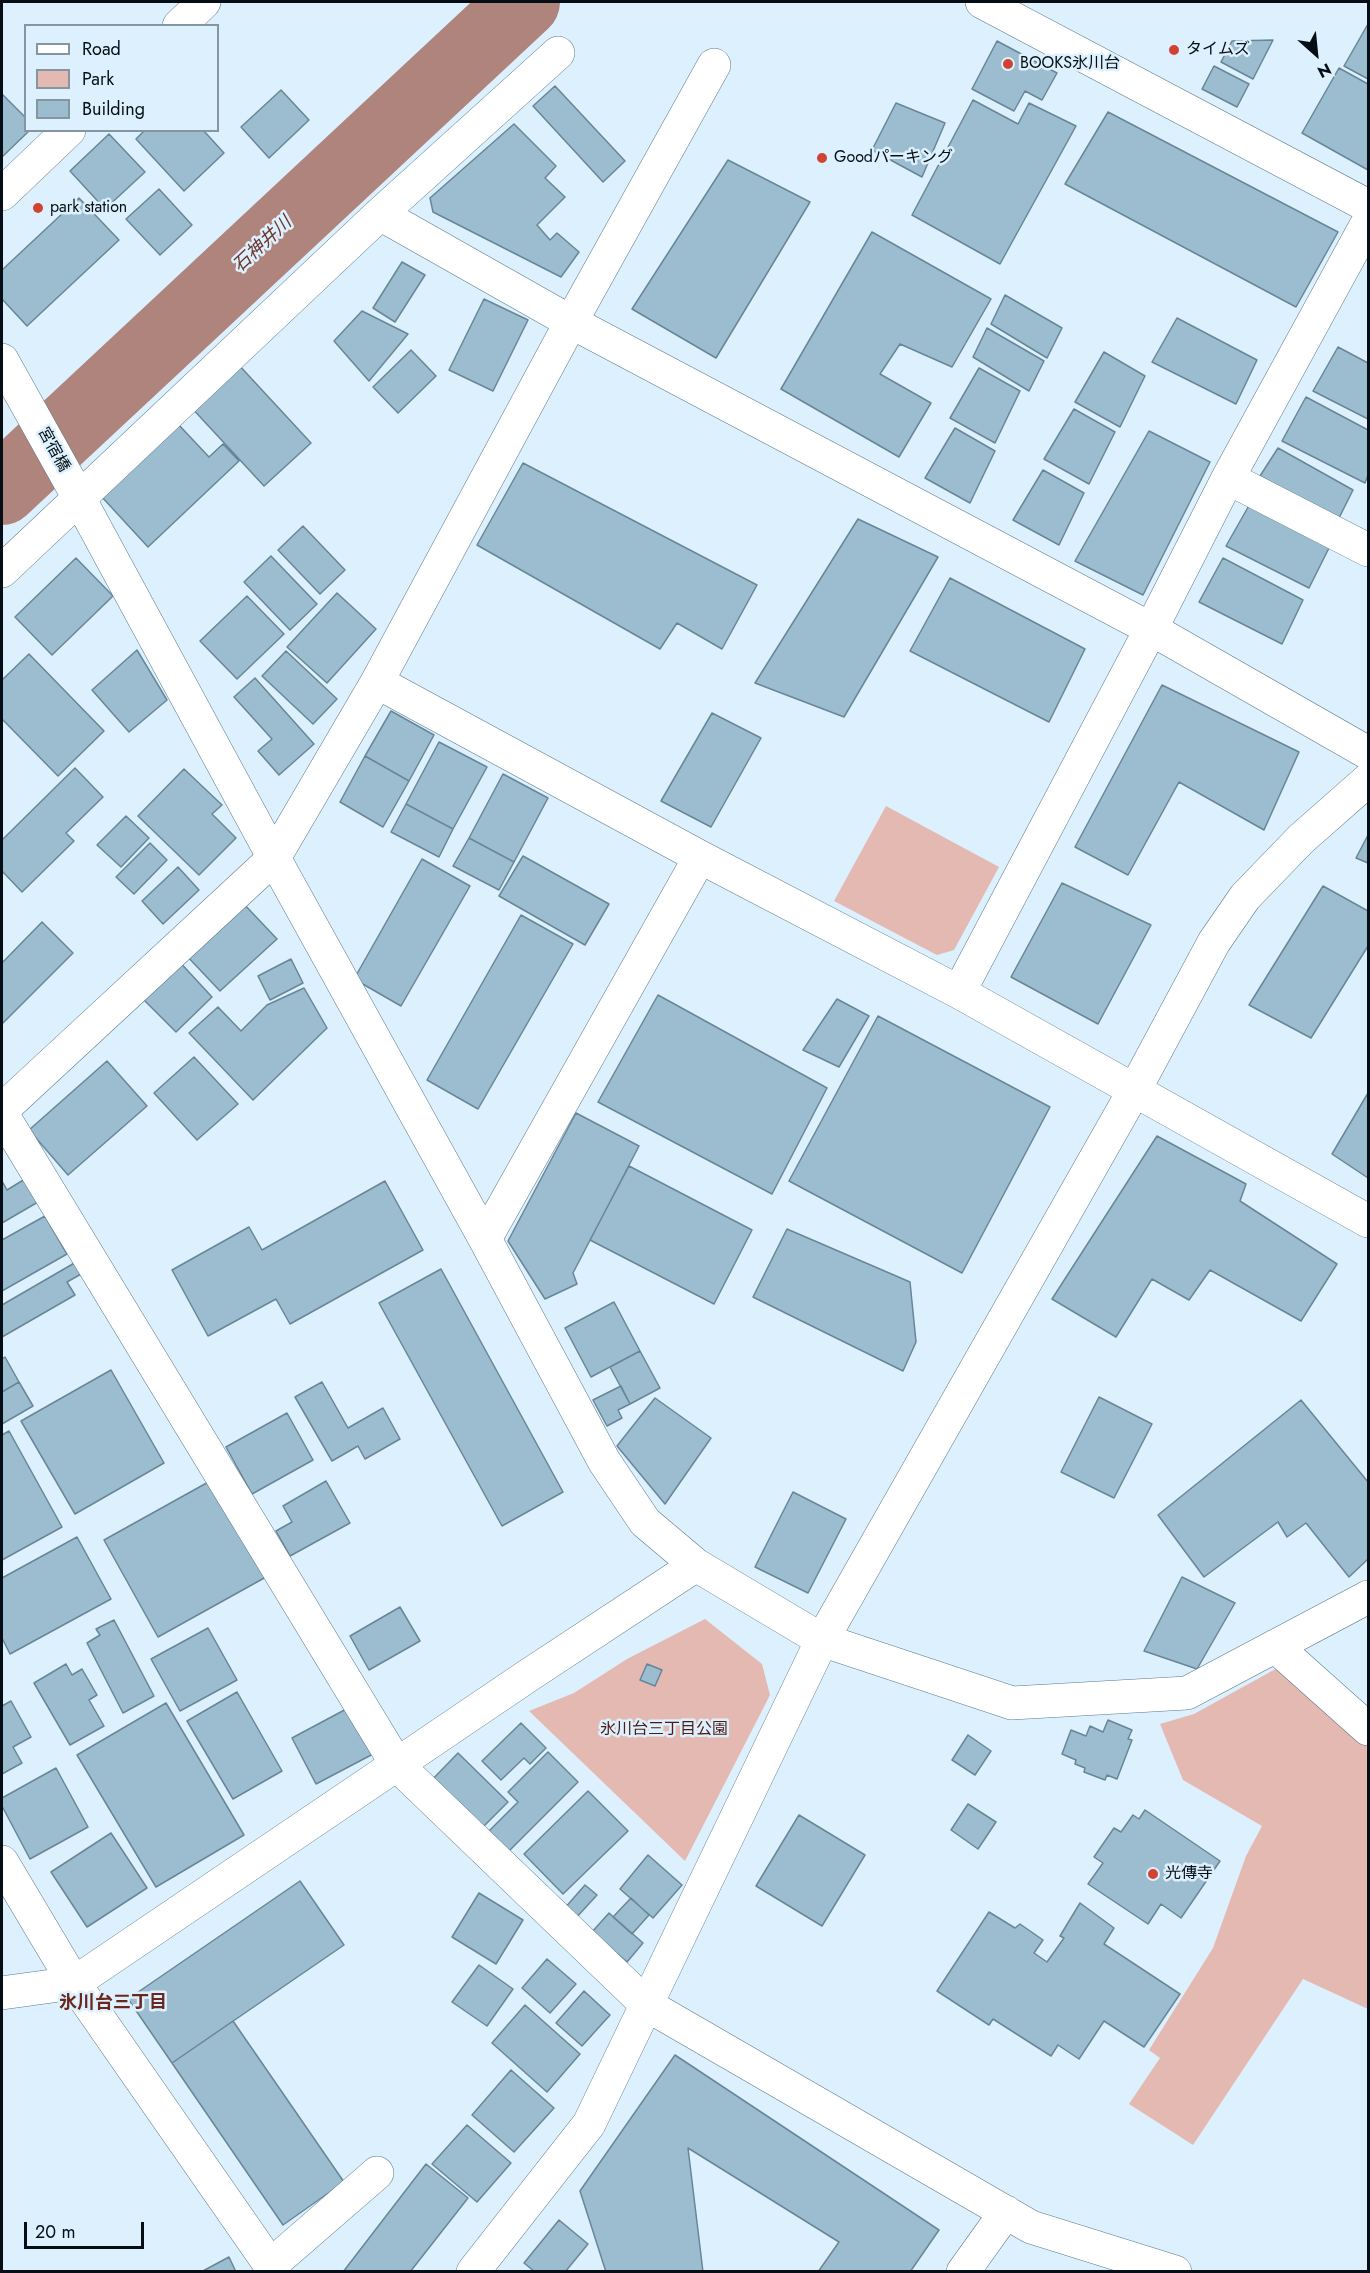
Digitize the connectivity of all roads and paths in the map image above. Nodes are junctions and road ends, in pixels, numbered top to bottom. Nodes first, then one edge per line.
1 (204, 2) edge
2 (982, 2) edge
3 (181, 24) edge
4 (558, 53) dead end
5 (714, 65) dead end
6 (67, 132) edge
7 (2, 194) edge
8 (1368, 206) edge
9 (380, 214) junction
10 (1368, 222) edge
11 (571, 322) junction
12 (2, 360) edge
13 (1228, 478) junction
14 (77, 493) junction
15 (1368, 550) edge
16 (2, 571) edge
17 (1151, 629) junction
18 (377, 682) junction
19 (1368, 753) edge
20 (1368, 780) edge
21 (700, 857) junction
22 (274, 858) junction
23 (959, 992) junction
24 (1134, 1091) junction
25 (2, 1112) edge
26 (1368, 1221) edge
27 (485, 1239) junction
28 (696, 1565) junction
29 (1368, 1597) edge
30 (822, 1640) junction
31 (1275, 1646) junction
32 (1368, 1729) edge
33 (397, 1765) junction
34 (2, 1862) edge
35 (74, 1983) junction
36 (2, 1993) edge
37 (647, 2005) junction
38 (377, 2173) dead end
39 (1006, 2212) junction
40 (273, 2268) edge
41 (473, 2271) edge
42 (963, 2271) edge
43 (1176, 2271) edge

1 - 3 street
2 - 8 street
4 - 9 street
5 - 11 street
6 - 7 street
9 - 11 street
9 - 14 street
10 - 13 street
11 - 17 street
11 - 18 street
12 - 14 street, 宮宿橋
13 - 15 street
13 - 17 street
14 - 16 street
14 - 22 street, 宮宿橋
17 - 19 street
17 - 23 street
18 - 21 street
18 - 22 street
20 - 24 street
21 - 23 street
21 - 27 street
22 - 25 street
22 - 27 street, 宮宿橋
23 - 24 street
24 - 26 street
24 - 30 street
25 - 33 street
27 - 28 street, 宮宿橋
28 - 30 street, 宮宿橋
28 - 33 street
29 - 31 street, 宮宿橋
30 - 31 street, 宮宿橋
30 - 37 street
31 - 32 street
33 - 35 street
33 - 37 street
34 - 35 street
35 - 36 street
35 - 40 street
37 - 39 street
37 - 41 street
38 - 40 street
39 - 42 street
39 - 43 street

